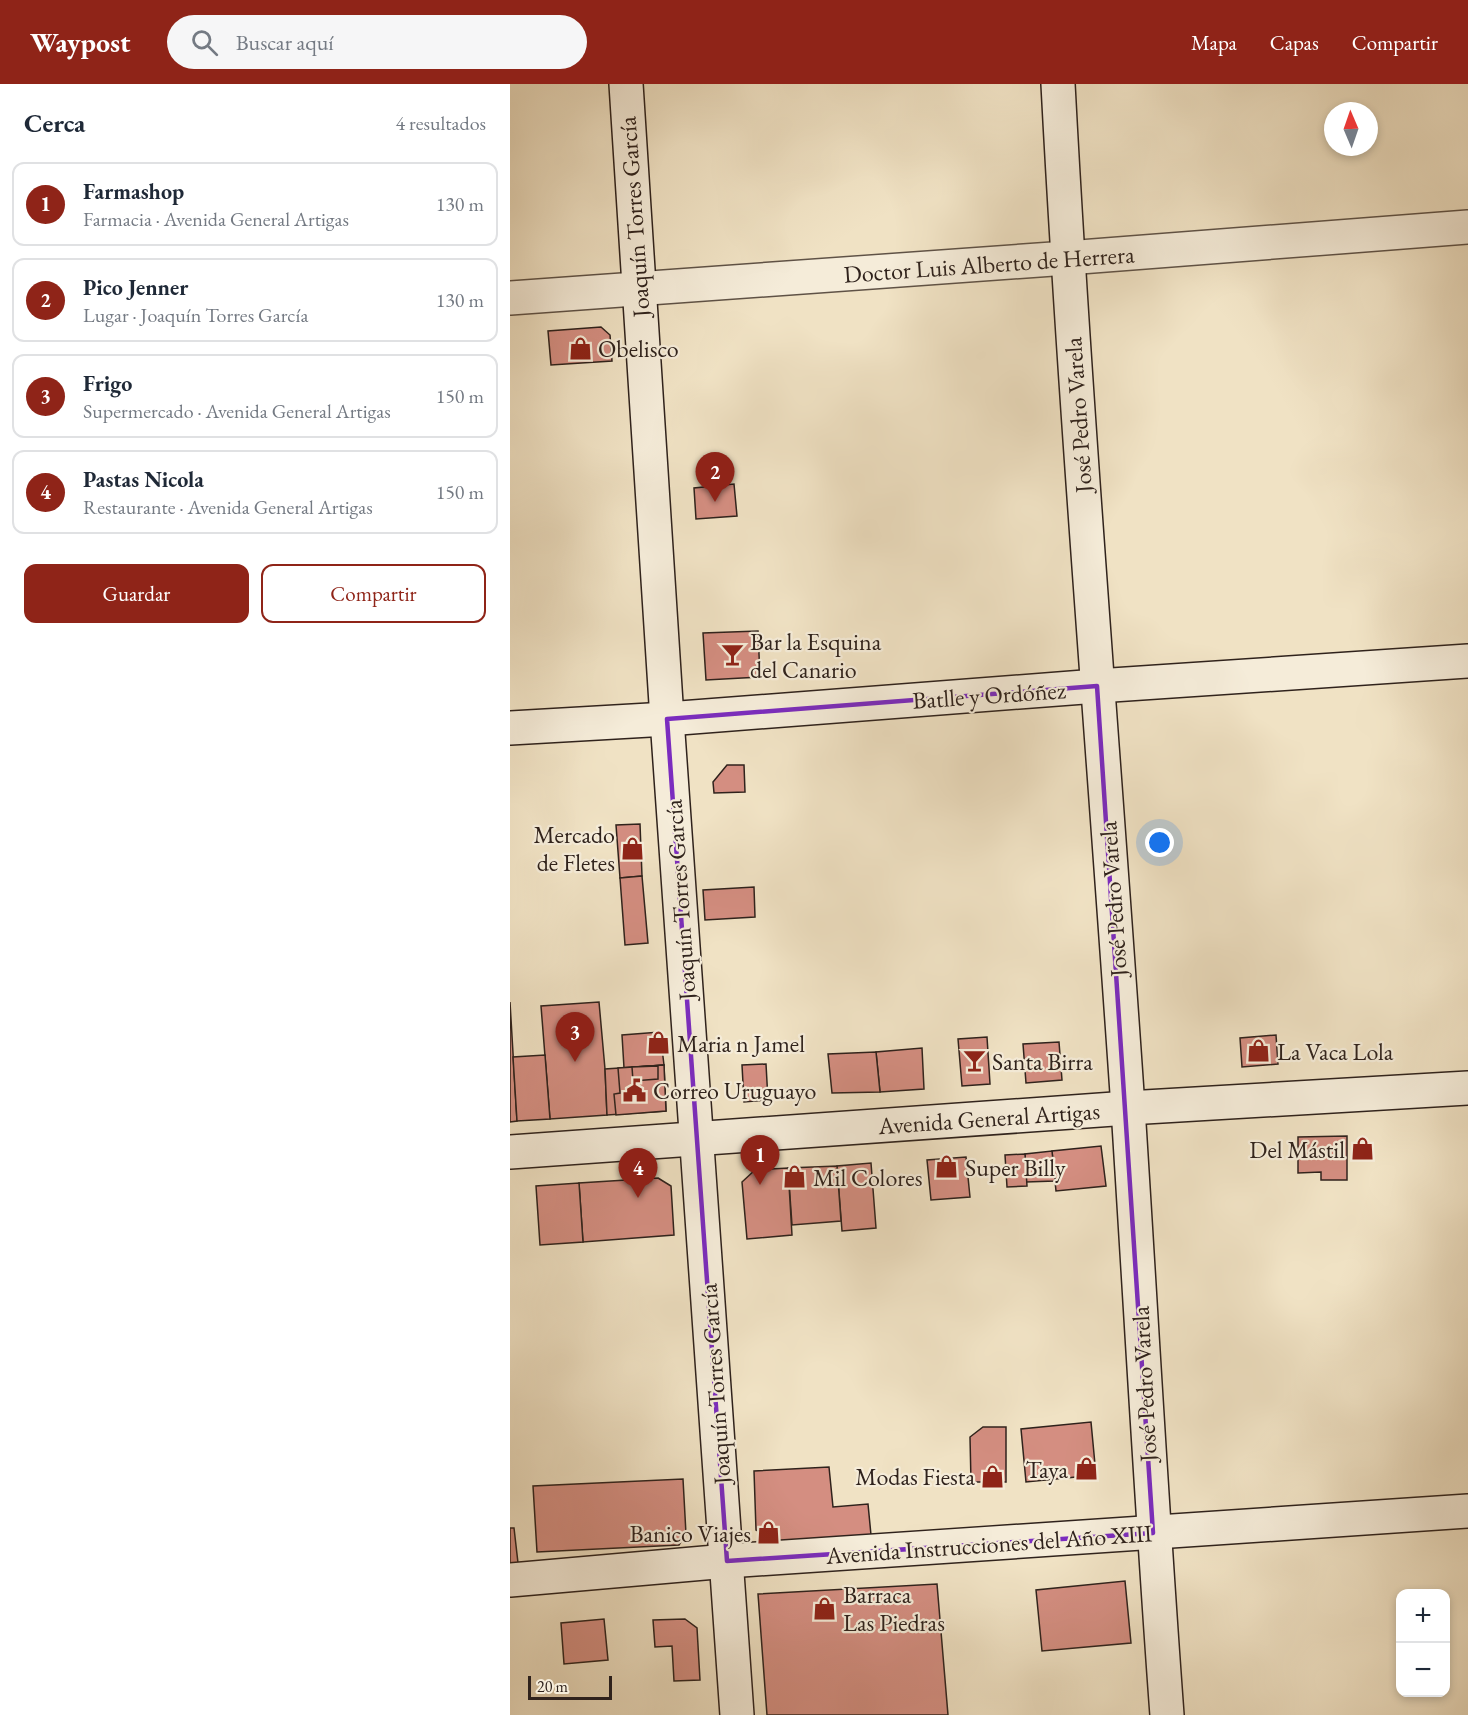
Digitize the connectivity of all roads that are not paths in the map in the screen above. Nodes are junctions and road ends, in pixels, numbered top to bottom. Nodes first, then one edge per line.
1 (626, 84) edge
2 (1058, 84) edge
3 (1468, 227) edge
4 (1067, 258) junction
5 (639, 290) junction
6 (510, 298) edge
7 (1468, 661) edge
8 (1097, 686) junction
9 (667, 719) junction
10 (510, 728) edge
11 (1468, 1088) edge
12 (1128, 1108) junction
13 (698, 1138) junction
14 (510, 1152) edge
15 (1468, 1511) edge
16 (1153, 1533) junction
17 (727, 1561) junction
18 (510, 1580) edge
19 (737, 1715) edge
20 (1167, 1715) edge

1 - 5 street, Joaquín Torres García
2 - 4 street, José Pedro Varela
3 - 4 street, Doctor Luis Alberto de Herrera
4 - 5 street, Doctor Luis Alberto de Herrera
4 - 8 street, José Pedro Varela
5 - 6 street, Doctor Luis Alberto de Herrera
5 - 9 street, Joaquín Torres García
7 - 8 street, Batlle y Ordóñez
8 - 9 street, Batlle y Ordóñez
8 - 12 street, José Pedro Varela
9 - 10 street, Batlle y Ordóñez
9 - 13 street, Joaquín Torres García
11 - 12 street, Avenida General Artigas
12 - 13 street, Avenida General Artigas
12 - 16 street, José Pedro Varela
13 - 14 street, Avenida General Artigas
13 - 17 street, Joaquín Torres García
15 - 16 street, Avenida Instrucciones del Año XIII
16 - 17 street, Avenida Instrucciones del Año XIII
16 - 20 street, José Pedro Varela
17 - 18 street, Avenida Instrucciones del Año XIII
17 - 19 street, Joaquín Torres García

